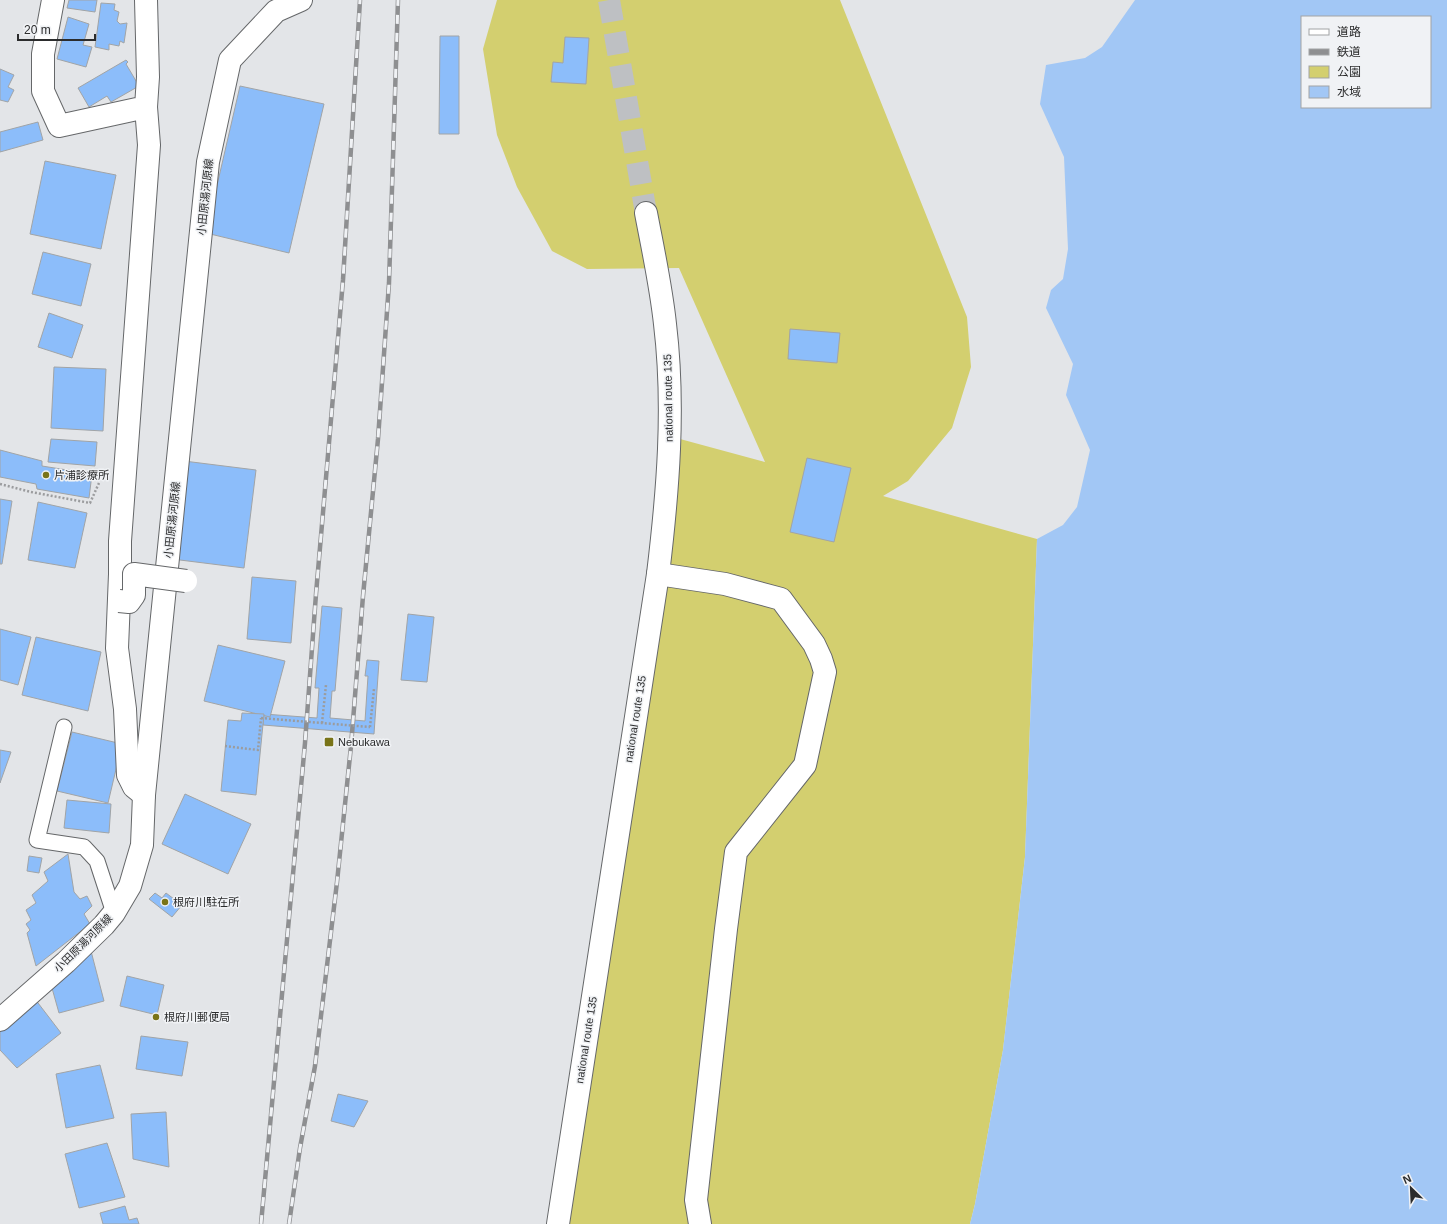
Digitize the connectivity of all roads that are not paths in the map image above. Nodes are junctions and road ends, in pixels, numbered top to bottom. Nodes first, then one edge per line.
1 (53, 0) edge
2 (146, 0) edge
3 (301, 0) edge
4 (146, 106) junction
5 (646, 213) tunnel mouth
6 (658, 574) junction
7 (186, 581) dead end
8 (119, 601) junction
9 (64, 727) dead end
10 (144, 795) junction
11 (114, 913) junction
12 (0, 1020) edge
13 (558, 1224) edge
14 (700, 1224) edge

1 - 4 main road
2 - 4 main road
3 - 10 main road, 小田原湯河原線
4 - 8 main road
5 - 6 main road, national route 135
6 - 13 main road, national route 135
6 - 14 main road
7 - 8 main road, bridge
8 - 10 main road
9 - 11 lane
10 - 11 main road, 小田原湯河原線
11 - 12 main road, 小田原湯河原線

